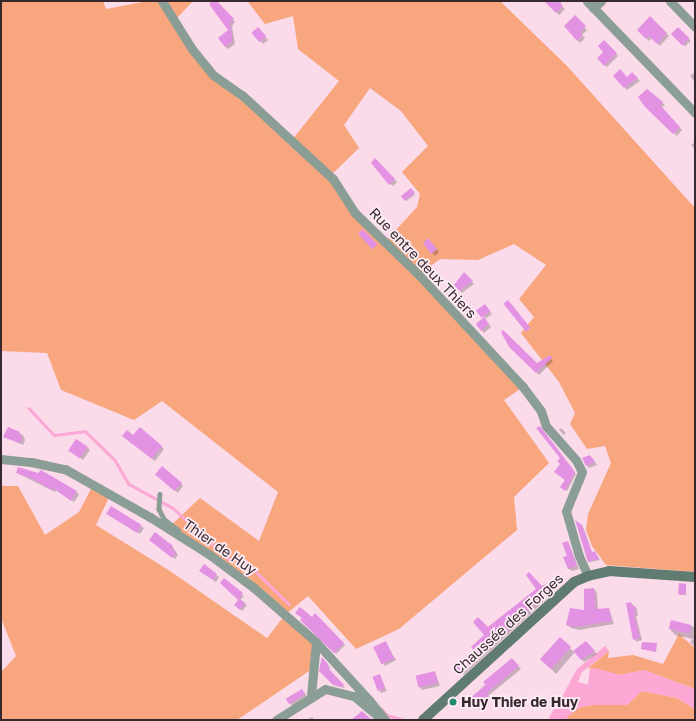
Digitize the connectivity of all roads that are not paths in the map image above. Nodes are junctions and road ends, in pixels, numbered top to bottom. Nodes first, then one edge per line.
1 (162, 1) edge
2 (587, 1) edge
3 (601, 1) edge
4 (670, 1) edge
5 (594, 8) junction
6 (695, 27) edge
7 (695, 112) edge
8 (1, 460) edge
9 (160, 494) dead end
10 (192, 544) junction
11 (588, 576) junction
12 (695, 577) edge
13 (316, 642) junction
14 (310, 696) junction
15 (276, 720) edge
16 (384, 720) edge
17 (423, 720) edge

1 - 11 street, Rue entre deux Thiers
2 - 5 street
3 - 5 street
4 - 6 street
5 - 7 street
8 - 10 street, Thier de Huy
9 - 10 lane
10 - 13 street, Thier de Huy
11 - 12 main road, Chaussée des Forges
11 - 17 main road, Chaussée des Forges
13 - 14 street
13 - 16 street, Thier de Huy
14 - 15 street
14 - 16 street, Thier de Huy

